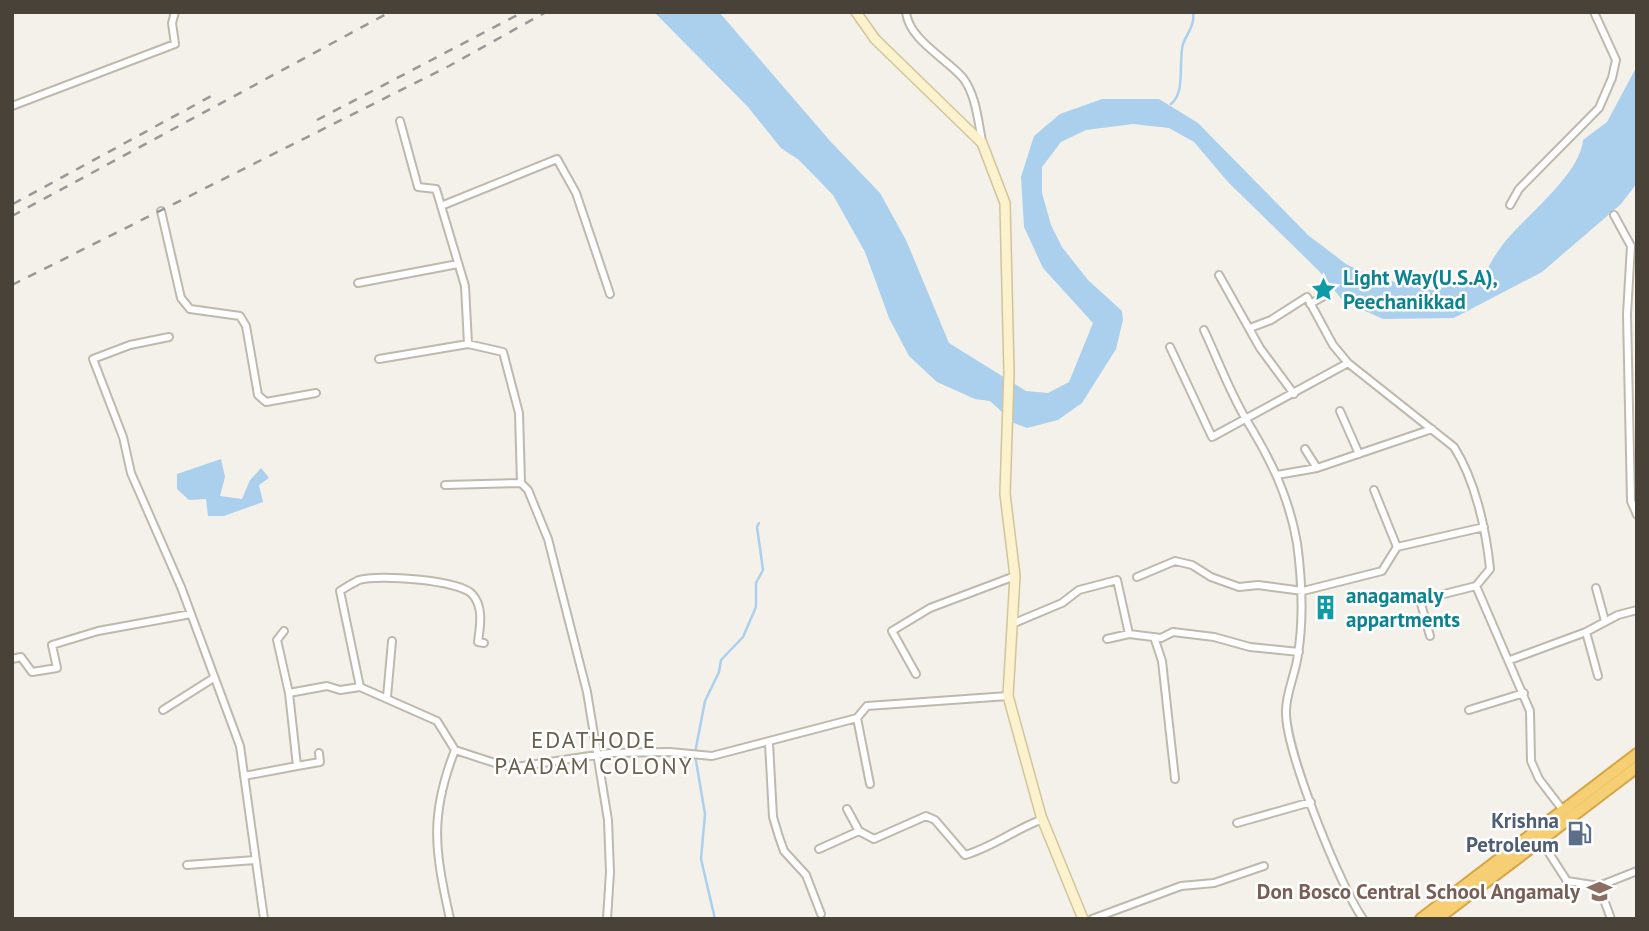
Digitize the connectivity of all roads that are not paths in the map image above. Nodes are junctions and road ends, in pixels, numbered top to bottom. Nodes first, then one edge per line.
1 (175, 12) edge
2 (856, 12) edge
3 (906, 12) edge
4 (1594, 12) edge
5 (12, 106) edge
6 (400, 121) dead end
7 (982, 143) junction
8 (1510, 205) dead end
9 (441, 206) junction
10 (161, 211) dead end
11 (1614, 215) dead end
12 (458, 264) junction
13 (1219, 275) dead end
14 (358, 283) dead end
15 (610, 294) dead end
16 (1326, 295) dead end
17 (1310, 304) junction
18 (1250, 328) junction
19 (1204, 330) dead end
20 (169, 337) dead end
21 (468, 344) junction
22 (1170, 346) dead end
23 (379, 359) dead end
24 (1348, 363) junction
25 (316, 393) dead end
26 (1294, 394) junction
27 (1340, 411) dead end
28 (1247, 420) junction
29 (1432, 429) junction
30 (1305, 449) dead end
31 (1359, 454) junction
32 (1317, 468) junction
33 (1277, 475) junction
34 (521, 482) junction
35 (445, 485) dead end
36 (1374, 490) dead end
37 (1637, 515) edge
38 (1484, 527) junction
39 (1397, 547) junction
40 (1015, 576) junction
41 (1137, 577) dead end
42 (1476, 586) junction
43 (1596, 588) dead end
44 (1303, 591) junction
45 (1637, 610) edge
46 (191, 614) junction
47 (1605, 621) junction
48 (1012, 624) junction
49 (284, 631) dead end
50 (1586, 632) junction
51 (1129, 634) junction
52 (1154, 636) junction
53 (1430, 636) dead end
54 (1107, 639) dead end
55 (392, 641) dead end
56 (484, 643) dead end
57 (1299, 652) junction
58 (12, 659) edge
59 (1510, 660) junction
60 (916, 674) dead end
61 (1598, 676) dead end
62 (212, 678) junction
63 (360, 687) junction
64 (289, 693) junction
65 (1524, 693) junction
66 (1008, 696) junction
67 (387, 697) junction
68 (163, 710) dead end
69 (1469, 710) dead end
70 (857, 718) junction
71 (769, 743) junction
72 (455, 750) junction
73 (319, 753) dead end
74 (1637, 754) edge
75 (596, 756) junction
76 (297, 766) junction
77 (1637, 767) edge
78 (244, 776) junction
79 (1175, 779) dead end
80 (870, 783) dead end
81 (1311, 802) junction
82 (847, 809) dead end
83 (1562, 809) junction
84 (1043, 819) junction
85 (1237, 823) dead end
86 (859, 831) junction
87 (1540, 839) junction
88 (819, 849) dead end
89 (255, 860) junction
90 (187, 865) dead end
91 (1264, 866) dead end
92 (1637, 871) edge
93 (1599, 886) junction
94 (821, 914) dead end
95 (264, 919) edge
96 (450, 919) edge
97 (607, 919) edge
98 (1083, 919) edge
99 (1092, 919) edge
100 (1363, 919) edge
101 (1421, 919) edge
102 (1437, 919) edge
103 (1611, 919) edge

1 - 5 street
2 - 7 main road
3 - 7 street
4 - 8 street
6 - 9 street
7 - 40 main road
9 - 12 street
9 - 15 street
10 - 25 street
11 - 37 street
12 - 14 street
12 - 21 street
13 - 18 street
16 - 17 street
17 - 18 street
17 - 24 street
18 - 26 street
19 - 28 street
20 - 46 street
21 - 23 street
21 - 34 street
22 - 28 street
24 - 26 street
24 - 29 street
26 - 28 street
27 - 31 street
28 - 33 street
29 - 31 street
29 - 38 street
30 - 32 street
31 - 32 street
32 - 33 street
33 - 44 street
34 - 35 street
34 - 75 street
36 - 39 street
38 - 39 street
38 - 42 street
39 - 44 street
40 - 48 main road
40 - 60 street
41 - 44 street
42 - 53 street
42 - 59 street
43 - 47 street
44 - 57 street
45 - 47 street
46 - 58 street
46 - 62 street
47 - 50 street
48 - 51 street
48 - 66 main road
49 - 64 street
50 - 59 street
50 - 61 street
51 - 52 street
51 - 54 street
52 - 57 street
52 - 79 street
55 - 67 street
56 - 63 street
57 - 81 street
59 - 65 street
62 - 68 street
62 - 78 street
63 - 64 street
63 - 67 street
64 - 76 street
65 - 69 street
65 - 83 street
66 - 70 street
66 - 84 main road
67 - 72 street
70 - 71 street
70 - 80 street
71 - 75 street
71 - 94 street
72 - 75 street
72 - 96 street
73 - 76 street
74 - 83 highway
75 - 97 street
76 - 78 street
77 - 87 highway
78 - 89 street
81 - 85 street
81 - 100 street
82 - 86 street
83 - 101 highway
84 - 86 street
84 - 98 main road
86 - 88 street
87 - 93 street
87 - 102 highway
89 - 90 street
89 - 95 street
91 - 99 street
92 - 93 street
93 - 103 street

